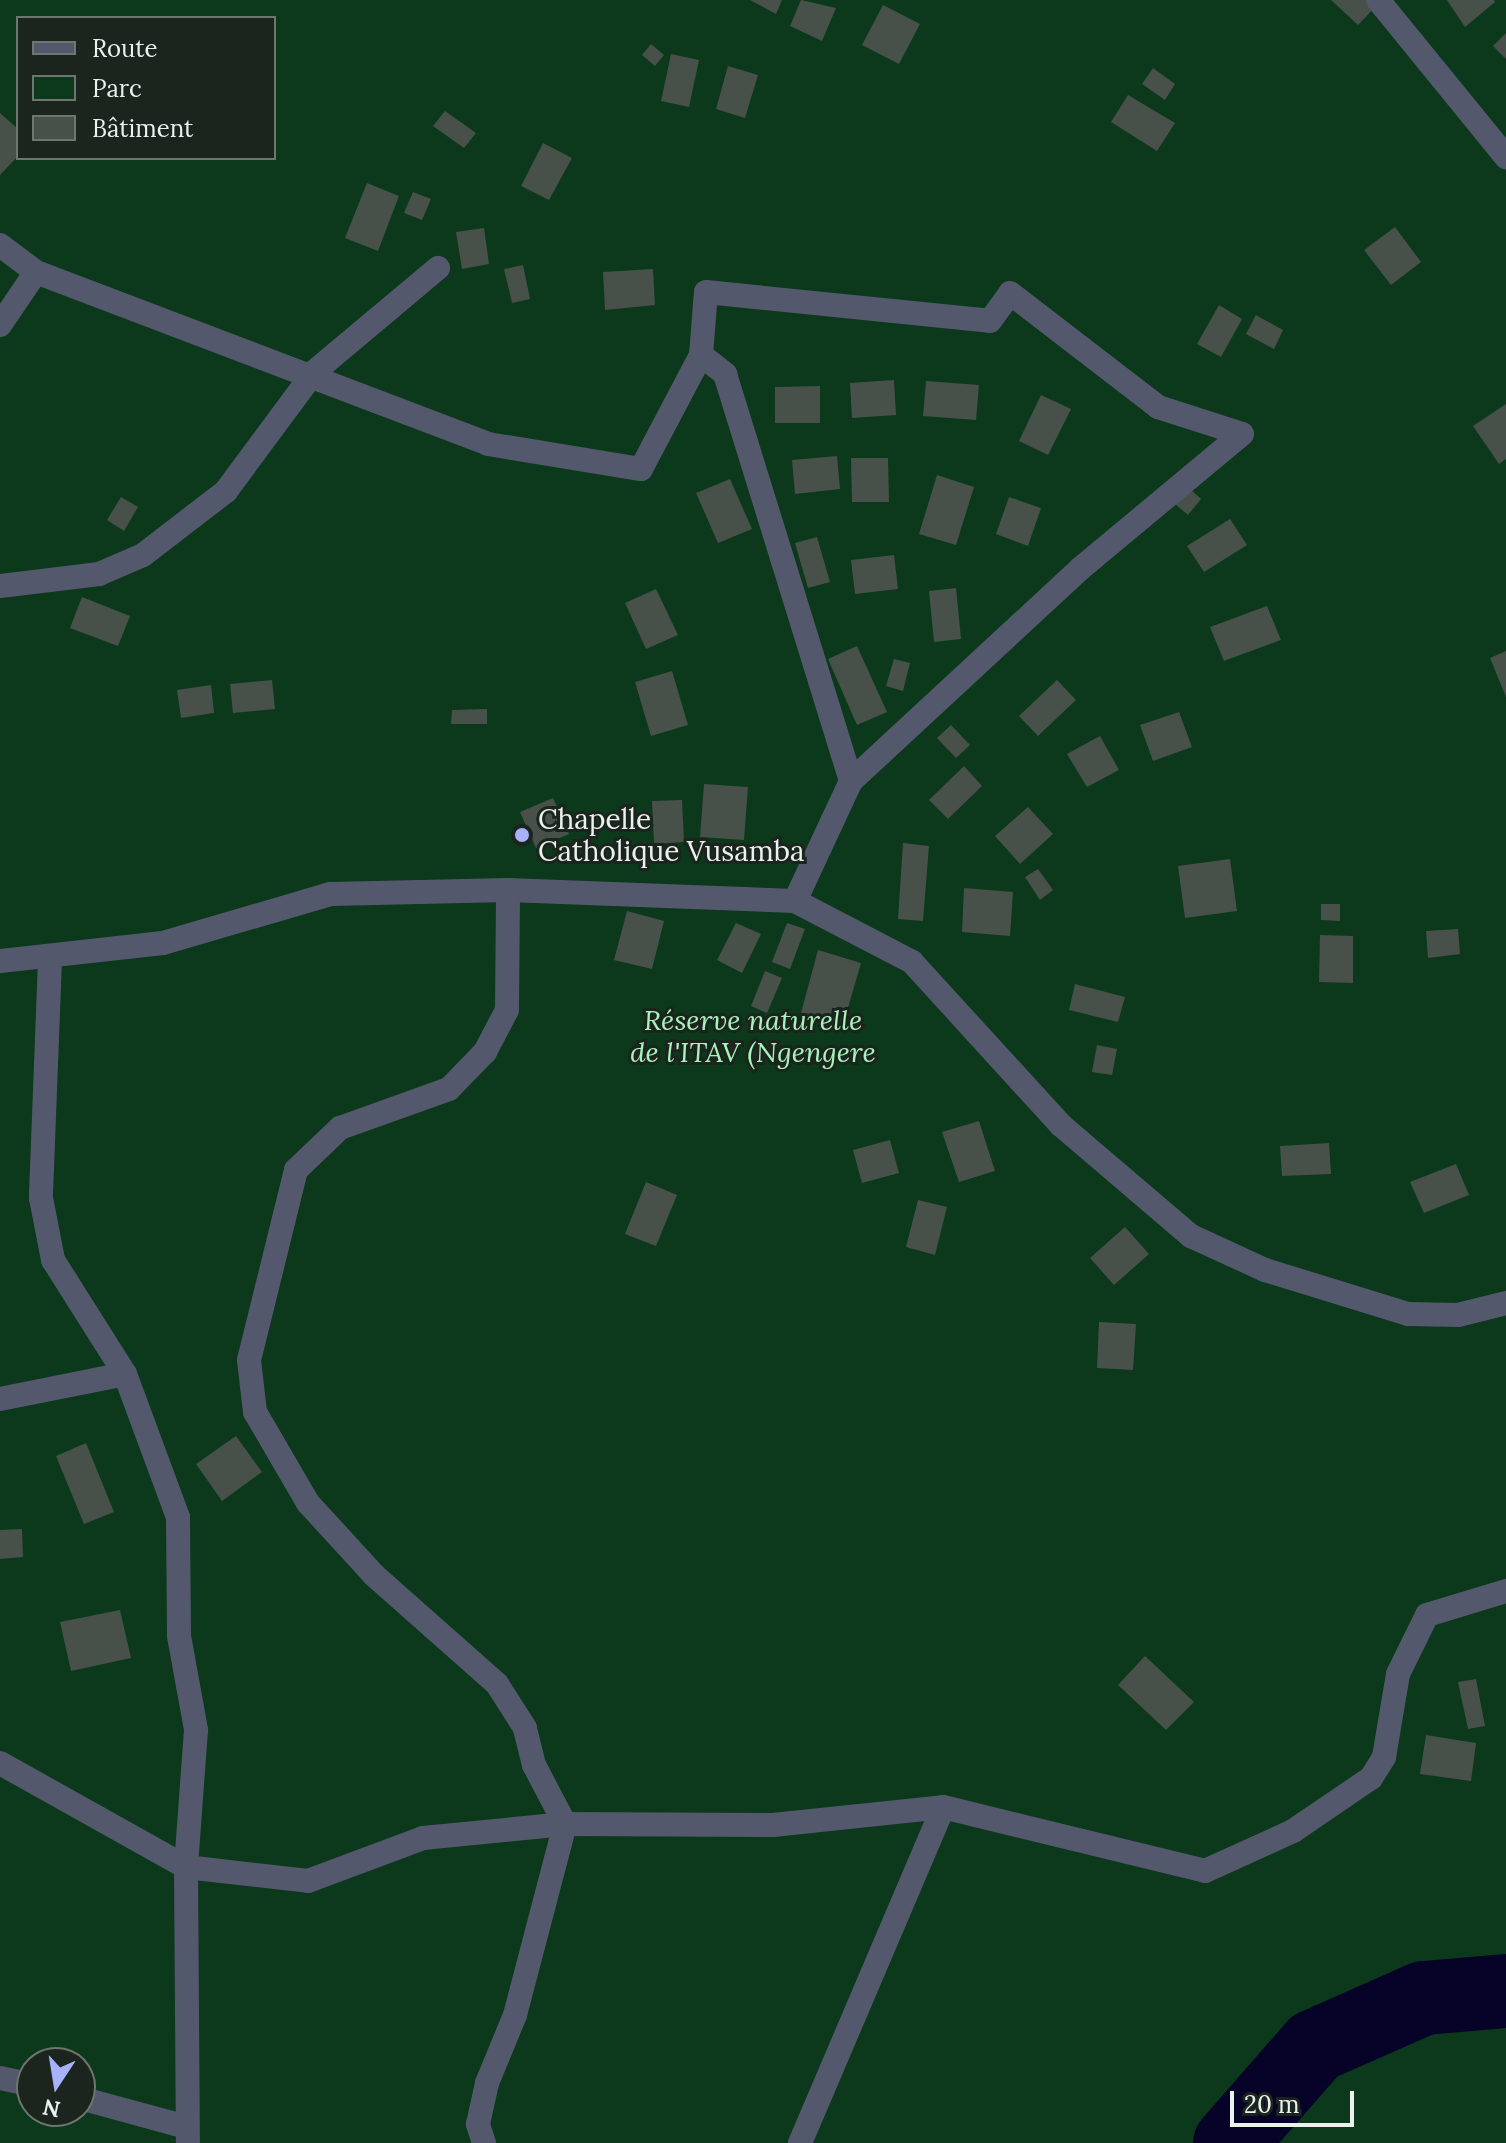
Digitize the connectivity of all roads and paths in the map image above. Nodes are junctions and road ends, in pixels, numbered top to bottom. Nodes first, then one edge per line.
1 (1378, 0) edge
2 (1506, 157) edge
3 (0, 245) edge
4 (438, 268) dead end
5 (36, 272) junction
6 (0, 325) edge
7 (701, 355) junction
8 (314, 372) junction
9 (0, 586) edge
10 (851, 781) junction
11 (508, 890) junction
12 (795, 901) junction
13 (50, 960) junction
14 (0, 961) edge
15 (1506, 1303) edge
16 (125, 1374) junction
17 (0, 1399) edge
18 (1506, 1591) edge
19 (0, 1763) edge
20 (943, 1807) junction
21 (565, 1824) junction
22 (186, 1867) junction
23 (96, 2103) edge
24 (185, 2134) edge
25 (484, 2143) edge
26 (800, 2143) edge

1 - 2 street
3 - 5 street
4 - 8 street
5 - 6 street
5 - 8 street
7 - 8 street
7 - 10 street
7 - 10 street
8 - 9 street
10 - 12 street
11 - 12 street
11 - 13 street
11 - 21 street
12 - 15 street
13 - 14 street
13 - 16 street
16 - 17 street
16 - 22 street
18 - 20 street
19 - 22 street
20 - 21 street
20 - 26 street
21 - 22 street
21 - 25 street
22 - 24 street
23 - 24 street

